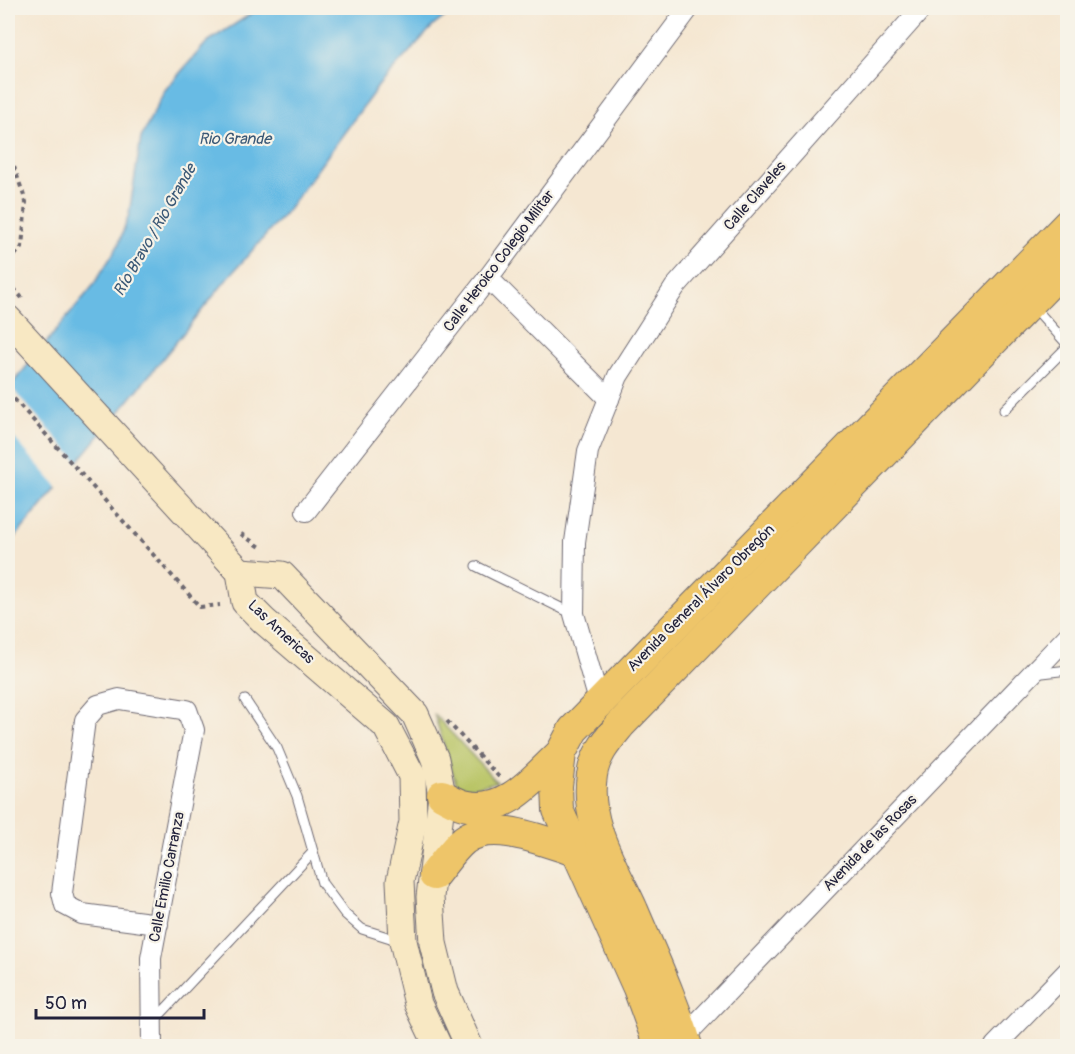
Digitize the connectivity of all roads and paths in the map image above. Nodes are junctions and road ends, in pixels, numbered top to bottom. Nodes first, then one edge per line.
1 (689, 8) edge
2 (922, 8) edge
3 (8, 149) edge
4 (1068, 224) edge
5 (8, 262) edge
6 (1068, 264) edge
7 (488, 278) junction
8 (1030, 302) junction
9 (8, 319) edge
10 (8, 392) edge
11 (609, 399) junction
12 (909, 407) junction
13 (1004, 410) dead end
14 (306, 511) dead end
15 (476, 566) dead end
16 (240, 572) junction
17 (245, 602) junction
18 (574, 614) junction
19 (1068, 636) edge
20 (1068, 670) edge
21 (1031, 674) junction
22 (245, 700) dead end
23 (599, 701) junction
24 (567, 742) junction
25 (598, 753) junction
26 (442, 795) junction
27 (575, 851) junction
28 (313, 852) junction
29 (434, 875) junction
30 (158, 924) junction
31 (418, 942) junction
32 (1068, 971) edge
33 (152, 1023) junction
34 (675, 1044) edge
35 (152, 1047) edge
36 (438, 1047) edge
37 (469, 1047) edge
38 (995, 1047) edge

1 - 7 street, Calle Heroico Colegio Militar
2 - 11 street, Calle Claveles
3 - 5 path
4 - 12 main road, Avenida General Álvaro Obregón
6 - 8 main road, Avenida General Álvaro Obregón
7 - 11 street
7 - 14 street, Calle Heroico Colegio Militar
8 - 12 main road, Avenida General Álvaro Obregón
8 - 13 lane
9 - 16 main road
10 - 17 path
11 - 18 street, Calle Claveles
12 - 23 main road, Avenida General Álvaro Obregón
12 - 25 main road, Avenida General Álvaro Obregón
15 - 18 lane
16 - 17 main road, Las Americas
16 - 26 main road, Las Americas
17 - 31 main road, Las Americas
18 - 23 street, Calle Claveles
19 - 21 street, Avenida de las Rosas
20 - 21 lane
21 - 34 street, Avenida de las Rosas
22 - 28 lane
23 - 24 main road, Avenida General Álvaro Obregón
24 - 25 main road
24 - 26 main road, Avenida General Álvaro Obregón
24 - 27 main road
25 - 34 main road, Avenida General Álvaro Obregón
26 - 29 main road, Las Americas
27 - 29 main road
27 - 34 main road
28 - 31 lane
28 - 33 lane
29 - 31 main road, Las Americas
30 - 30 street, Calle Emilio Carranza
30 - 33 street, Calle Emilio Carranza
31 - 36 main road, Las Americas
31 - 37 main road, Las Americas
32 - 38 street
33 - 35 street, Calle Emilio Carranza

